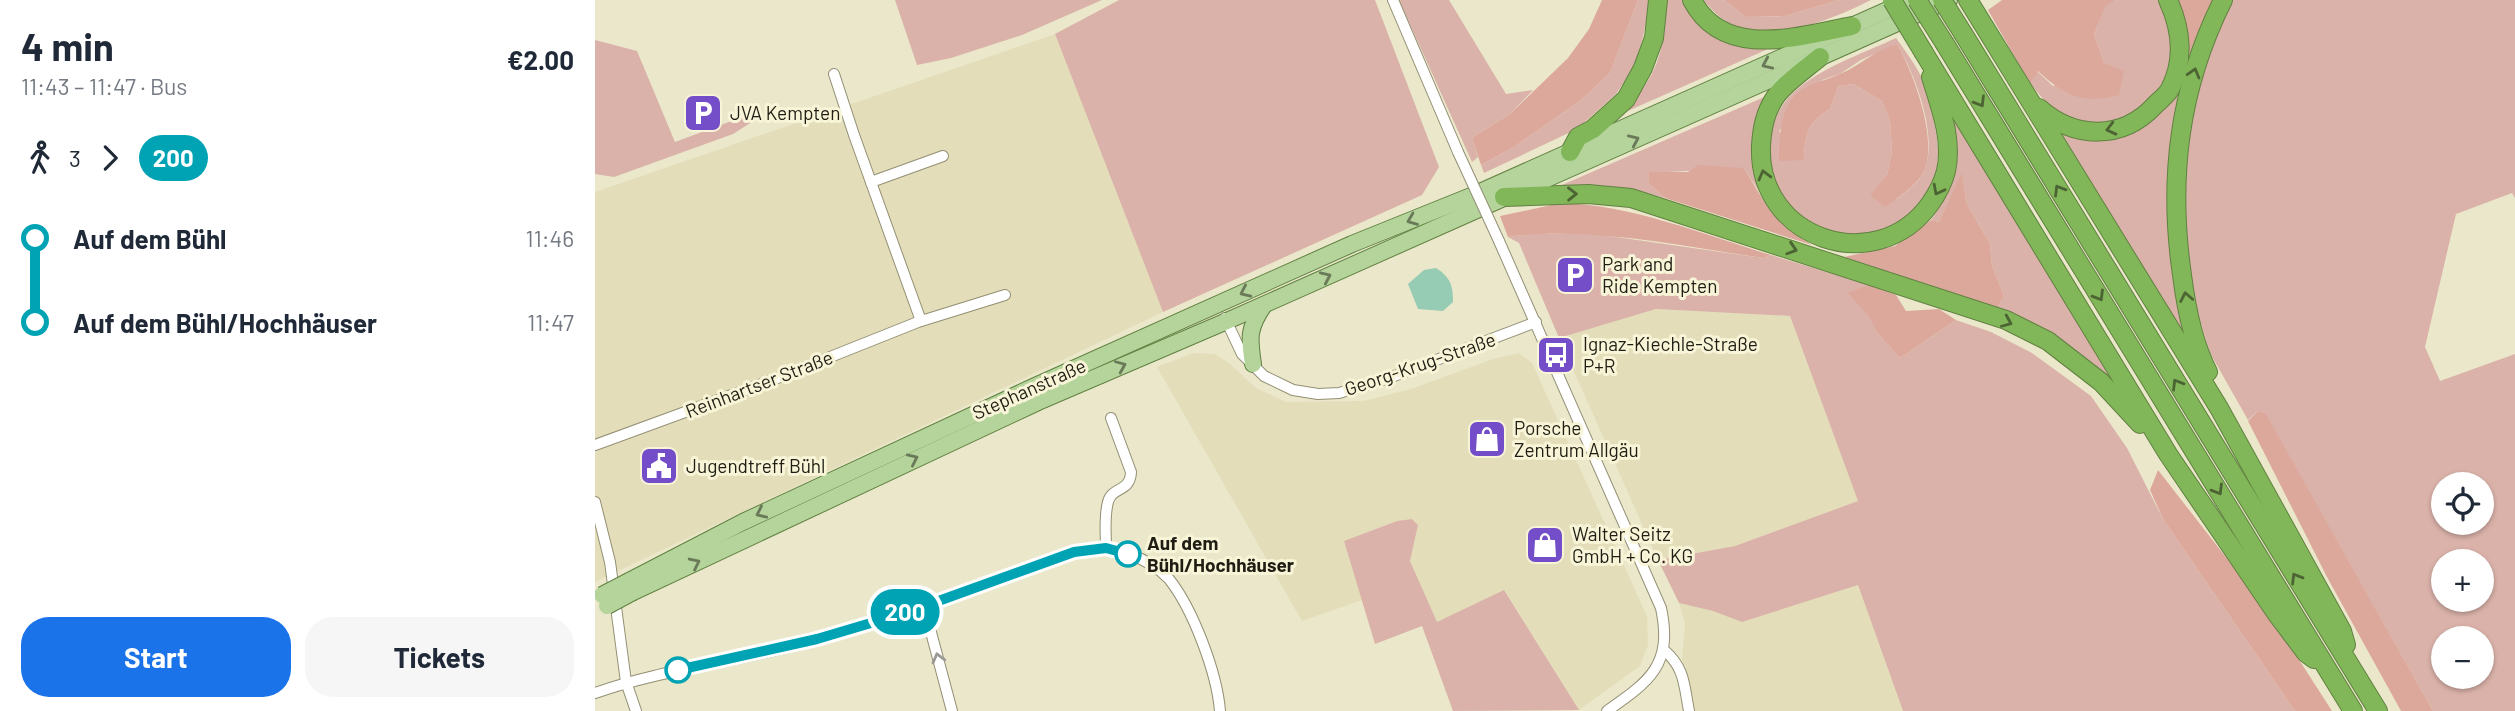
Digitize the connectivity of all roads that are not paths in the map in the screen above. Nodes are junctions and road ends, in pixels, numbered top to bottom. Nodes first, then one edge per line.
1 (1393, 0) edge
2 (1658, 0) edge
3 (1692, 0) edge
4 (1892, 0) edge
5 (1910, 0) edge
6 (1917, 0) edge
7 (1942, 0) edge
8 (1949, 0) edge
9 (1968, 0) edge
10 (2168, 0) edge
11 (2223, 0) edge
12 (1852, 26) junction
13 (1924, 53) junction
14 (1820, 57) junction
15 (834, 74) dead end
16 (2024, 90) junction
17 (1570, 152) junction
18 (943, 156) dead end
19 (871, 182) junction
20 (1504, 197) junction
21 (1005, 295) dead end
22 (1219, 305) junction
23 (1263, 305) junction
24 (921, 321) junction
25 (1227, 321) junction
26 (1536, 322) junction
27 (1252, 364) junction
28 (2219, 408) junction
29 (1111, 418) dead end
30 (595, 445) edge
31 (2168, 454) junction
32 (848, 481) junction
33 (595, 502) edge
34 (1106, 548) junction
35 (599, 602) edge
36 (924, 606) junction
37 (1664, 650) junction
38 (2330, 671) junction
39 (2357, 678) junction
40 (627, 682) junction
41 (595, 693) edge
42 (636, 711) edge
43 (952, 711) edge
44 (1220, 711) edge
45 (1607, 711) edge
46 (1689, 711) edge
47 (2353, 711) edge
48 (2378, 711) edge

1 - 26 street, bridge
2 - 17 highway
3 - 12 highway
4 - 13 highway, bridge
5 - 12 main road, Stephanstraße
6 -> 38 highway, bridge
39 -> 7 highway, bridge
8 - 14 main road, Stephanstraße
9 - 16 highway
10 -> 16 highway
28 -> 11 highway
12 -> 17 main road, Stephanstraße
13 -> 14 highway
13 - 31 highway
20 -> 14 main road, Stephanstraße
15 - 19 street
16 - 28 highway
17 -> 22 main road, Stephanstraße
18 - 19 street
19 - 24 street
23 -> 20 main road, Stephanstraße
20 -> 31 highway
21 - 24 street, Reinhartser Straße
22 - 25 street, Georg-Krug-Straße
22 - 32 main road, Stephanstraße
23 - 25 main road, Stephanstraße
23 - 27 main road
24 - 30 street, Reinhartser Straße
25 - 27 street, Georg-Krug-Straße
32 -> 25 main road, Stephanstraße
26 - 27 street, Georg-Krug-Straße
26 - 37 street
28 - 39 highway
29 - 34 street
31 - 38 highway
32 - 35 main road, Stephanstraße, bridge
33 - 40 street
34 - 36 street
34 - 44 street
36 - 40 street
43 -> 36 street
37 - 45 street
37 - 46 street
38 - 47 highway
39 - 48 highway
40 - 41 street
40 - 42 street

